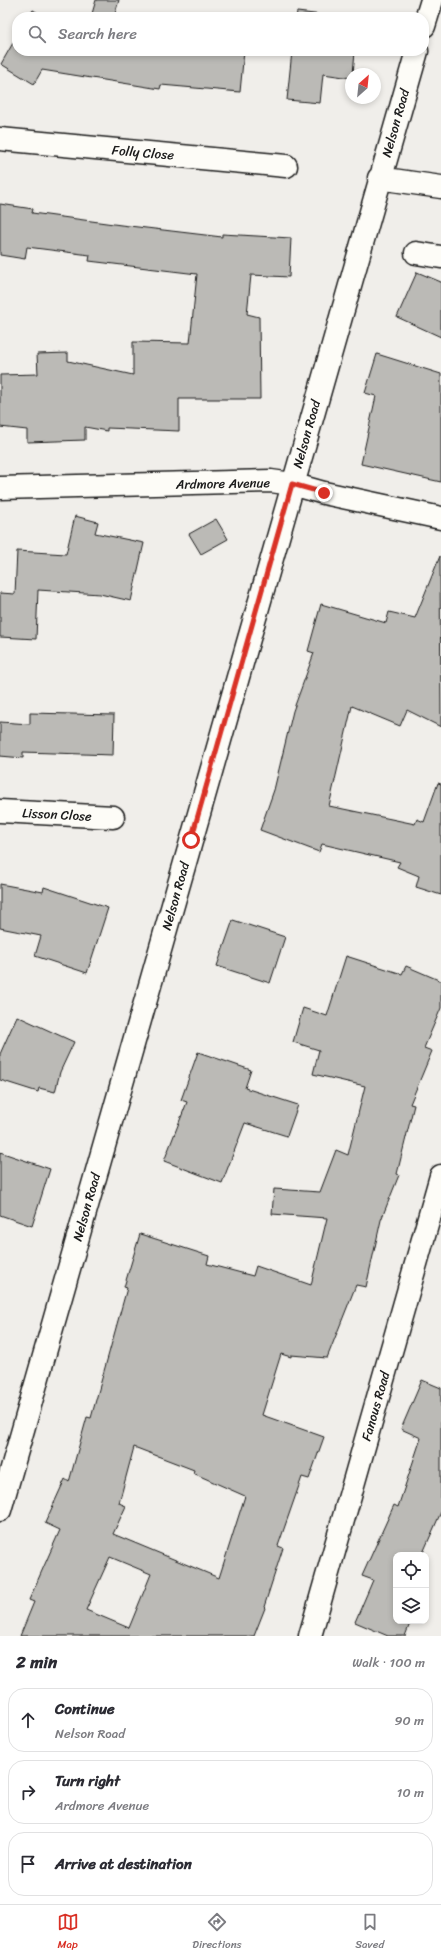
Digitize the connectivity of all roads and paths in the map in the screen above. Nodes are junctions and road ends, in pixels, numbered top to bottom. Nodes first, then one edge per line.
1 (432, 0) edge
2 (428, 12) edge
3 (416, 56) edge
4 (0, 139) edge
5 (286, 166) dead end
6 (380, 178) junction
7 (441, 187) edge
8 (416, 253) dead end
9 (441, 257) edge
10 (292, 484) junction
11 (0, 488) edge
12 (441, 518) edge
13 (0, 811) edge
14 (113, 817) dead end
15 (441, 1176) edge
16 (0, 1510) edge
17 (310, 1636) edge

1 - 2 street
3 - 6 street, Nelson Road
4 - 5 street, Folly Close
6 - 7 street
6 - 10 street, Nelson Road
8 - 9 street
10 - 11 street, Ardmore Avenue
10 - 12 street, Ardmore Avenue
10 - 16 street, Nelson Road
13 - 14 street, Lisson Close
15 - 17 street, Fanous Road

